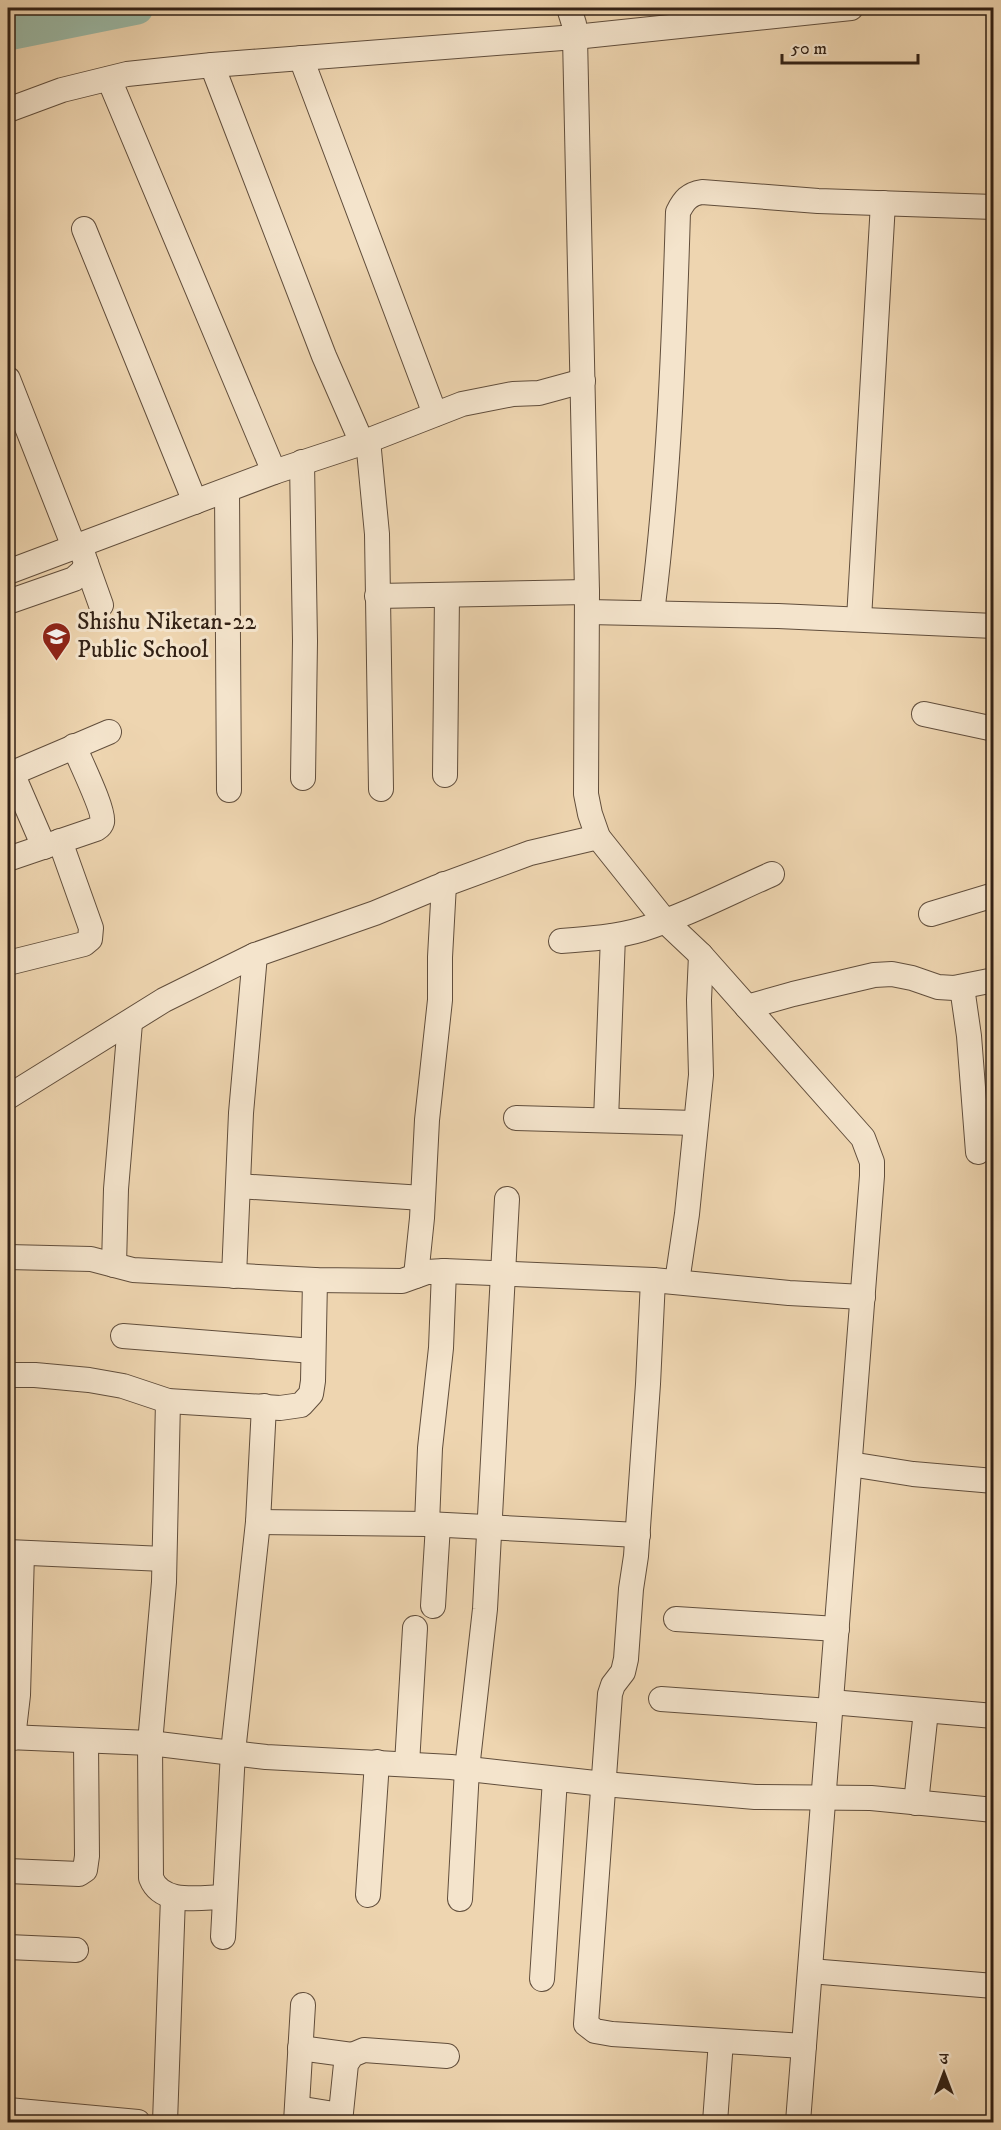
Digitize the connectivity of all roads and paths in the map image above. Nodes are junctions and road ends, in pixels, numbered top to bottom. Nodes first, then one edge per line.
1 (852, 8) edge
2 (570, 10) edge
3 (575, 37) junction
4 (301, 58) junction
5 (212, 65) junction
6 (109, 79) junction
7 (8, 110) edge
8 (883, 203) junction
9 (993, 207) edge
10 (84, 230) dead end
11 (8, 379) edge
12 (583, 381) junction
13 (435, 414) junction
14 (365, 441) junction
15 (302, 462) junction
16 (274, 472) junction
17 (227, 491) junction
18 (195, 502) junction
19 (80, 552) junction
20 (8, 572) edge
21 (447, 595) junction
22 (377, 596) junction
23 (8, 602) edge
24 (588, 602) junction
25 (101, 605) dead end
26 (652, 613) junction
27 (859, 619) junction
28 (993, 626) edge
29 (924, 714) dead end
30 (993, 729) edge
31 (109, 732) dead end
32 (74, 746) junction
33 (10, 774) edge
34 (445, 775) dead end
35 (303, 778) dead end
36 (381, 789) dead end
37 (229, 790) dead end
38 (598, 837) junction
39 (52, 844) junction
40 (8, 859) edge
41 (772, 874) dead end
42 (444, 884) junction
43 (993, 896) edge
44 (931, 914) dead end
45 (666, 921) junction
46 (613, 936) junction
47 (561, 941) dead end
48 (10, 956) edge
49 (255, 956) junction
50 (701, 956) junction
51 (993, 980) edge
52 (962, 987) junction
53 (747, 1007) junction
54 (130, 1023) junction
55 (8, 1096) edge
56 (516, 1118) dead end
57 (606, 1120) junction
58 (695, 1123) junction
59 (978, 1152) dead end
60 (238, 1186) junction
61 (423, 1198) junction
62 (507, 1199) dead end
63 (8, 1257) edge
64 (114, 1265) junction
65 (444, 1271) junction
66 (503, 1275) junction
67 (234, 1276) junction
68 (416, 1276) junction
69 (315, 1280) junction
70 (653, 1280) junction
71 (678, 1282) junction
72 (863, 1297) junction
73 (123, 1336) dead end
74 (314, 1351) junction
75 (8, 1375) edge
76 (168, 1401) junction
77 (264, 1406) junction
78 (850, 1464) junction
79 (993, 1481) edge
80 (258, 1522) junction
81 (432, 1524) junction
82 (490, 1528) junction
83 (638, 1534) junction
84 (15, 1553) edge
85 (164, 1559) junction
86 (433, 1606) dead end
87 (676, 1618) dead end
88 (415, 1628) dead end
89 (837, 1629) junction
90 (661, 1699) dead end
91 (831, 1707) junction
92 (926, 1711) junction
93 (993, 1716) edge
94 (10, 1738) edge
95 (86, 1742) junction
96 (150, 1743) junction
97 (233, 1752) junction
98 (377, 1762) junction
99 (407, 1764) junction
100 (467, 1769) junction
101 (555, 1779) junction
102 (604, 1784) junction
103 (824, 1797) junction
104 (916, 1803) junction
105 (993, 1810) edge
106 (8, 1871) edge
107 (368, 1894) dead end
108 (172, 1897) junction
109 (225, 1897) junction
110 (460, 1899) dead end
111 (223, 1937) dead end
112 (8, 1947) edge
113 (76, 1950) dead end
114 (810, 1971) junction
115 (542, 1979) dead end
116 (993, 1986) edge
117 (303, 2005) dead end
118 (721, 2041) junction
119 (804, 2046) junction
120 (300, 2048) junction
121 (352, 2055) junction
122 (447, 2056) dead end
123 (8, 2110) edge
124 (297, 2115) edge
125 (340, 2119) edge
126 (138, 2122) edge
127 (165, 2122) edge
128 (715, 2122) edge
129 (798, 2122) edge

1 - 3 street
2 - 3 street
3 - 4 street
3 - 12 street
4 - 5 street
4 - 13 street
5 - 6 street
5 - 14 street
6 - 7 street
6 - 16 street
8 - 9 street
8 - 26 street
8 - 27 street
10 - 18 street
11 - 19 street
12 - 13 street
12 - 24 street
13 - 14 street
14 - 15 street
14 - 22 street
15 - 16 street
15 - 35 street
16 - 17 street
17 - 18 street
17 - 37 street
18 - 19 street
19 - 20 street
19 - 23 street
19 - 25 street
21 - 22 street
21 - 24 street
21 - 34 street
22 - 36 street
24 - 26 street
24 - 38 street
26 - 27 street
27 - 28 street
29 - 30 street
31 - 32 street
32 - 33 street
32 - 39 street
33 - 39 street
38 - 42 street
38 - 45 street
39 - 40 street
39 - 48 street
41 - 45 street
42 - 49 street
42 - 61 street
43 - 44 street
45 - 46 street
45 - 50 street
46 - 47 street
46 - 57 street
49 - 54 street
49 - 60 street
50 - 53 street
50 - 58 street
51 - 52 street
52 - 53 street
52 - 59 street
53 - 72 street
54 - 55 street
54 - 64 street
56 - 57 street
57 - 58 street
58 - 71 street
60 - 61 street
60 - 67 street
61 - 68 street
62 - 66 street
63 - 64 street
64 - 67 street
65 - 66 street
65 - 68 street
65 - 81 street
66 - 70 street
66 - 82 street
67 - 69 street
68 - 69 street
69 - 74 street
70 - 71 street
70 - 83 street
71 - 72 street
72 - 78 street
73 - 74 street
74 - 77 street
75 - 76 street
76 - 77 street
76 - 85 street
77 - 80 street
78 - 79 street
78 - 89 street
80 - 81 street
80 - 97 street
81 - 82 street
81 - 86 street
82 - 83 street
82 - 100 street
83 - 102 street
84 - 85 street
84 - 94 street
85 - 96 street
87 - 89 street
88 - 99 street
89 - 91 street
90 - 91 street
91 - 92 street
91 - 103 street
92 - 93 street
92 - 104 street
94 - 95 street
95 - 96 street
95 - 106 street
96 - 97 street
96 - 108 street
97 - 98 street
97 - 109 street
98 - 99 street
98 - 107 street
99 - 100 street
100 - 101 street
100 - 110 street
101 - 102 street
101 - 115 street
102 - 103 street
102 - 118 street
103 - 104 street
103 - 114 street
104 - 105 street
108 - 109 street
108 - 127 street
109 - 111 street
112 - 113 street
114 - 116 street
114 - 119 street
117 - 120 street
118 - 119 street
118 - 128 street
119 - 129 street
120 - 121 street
120 - 124 street
121 - 122 street
121 - 125 street
123 - 126 street
124 - 125 street

